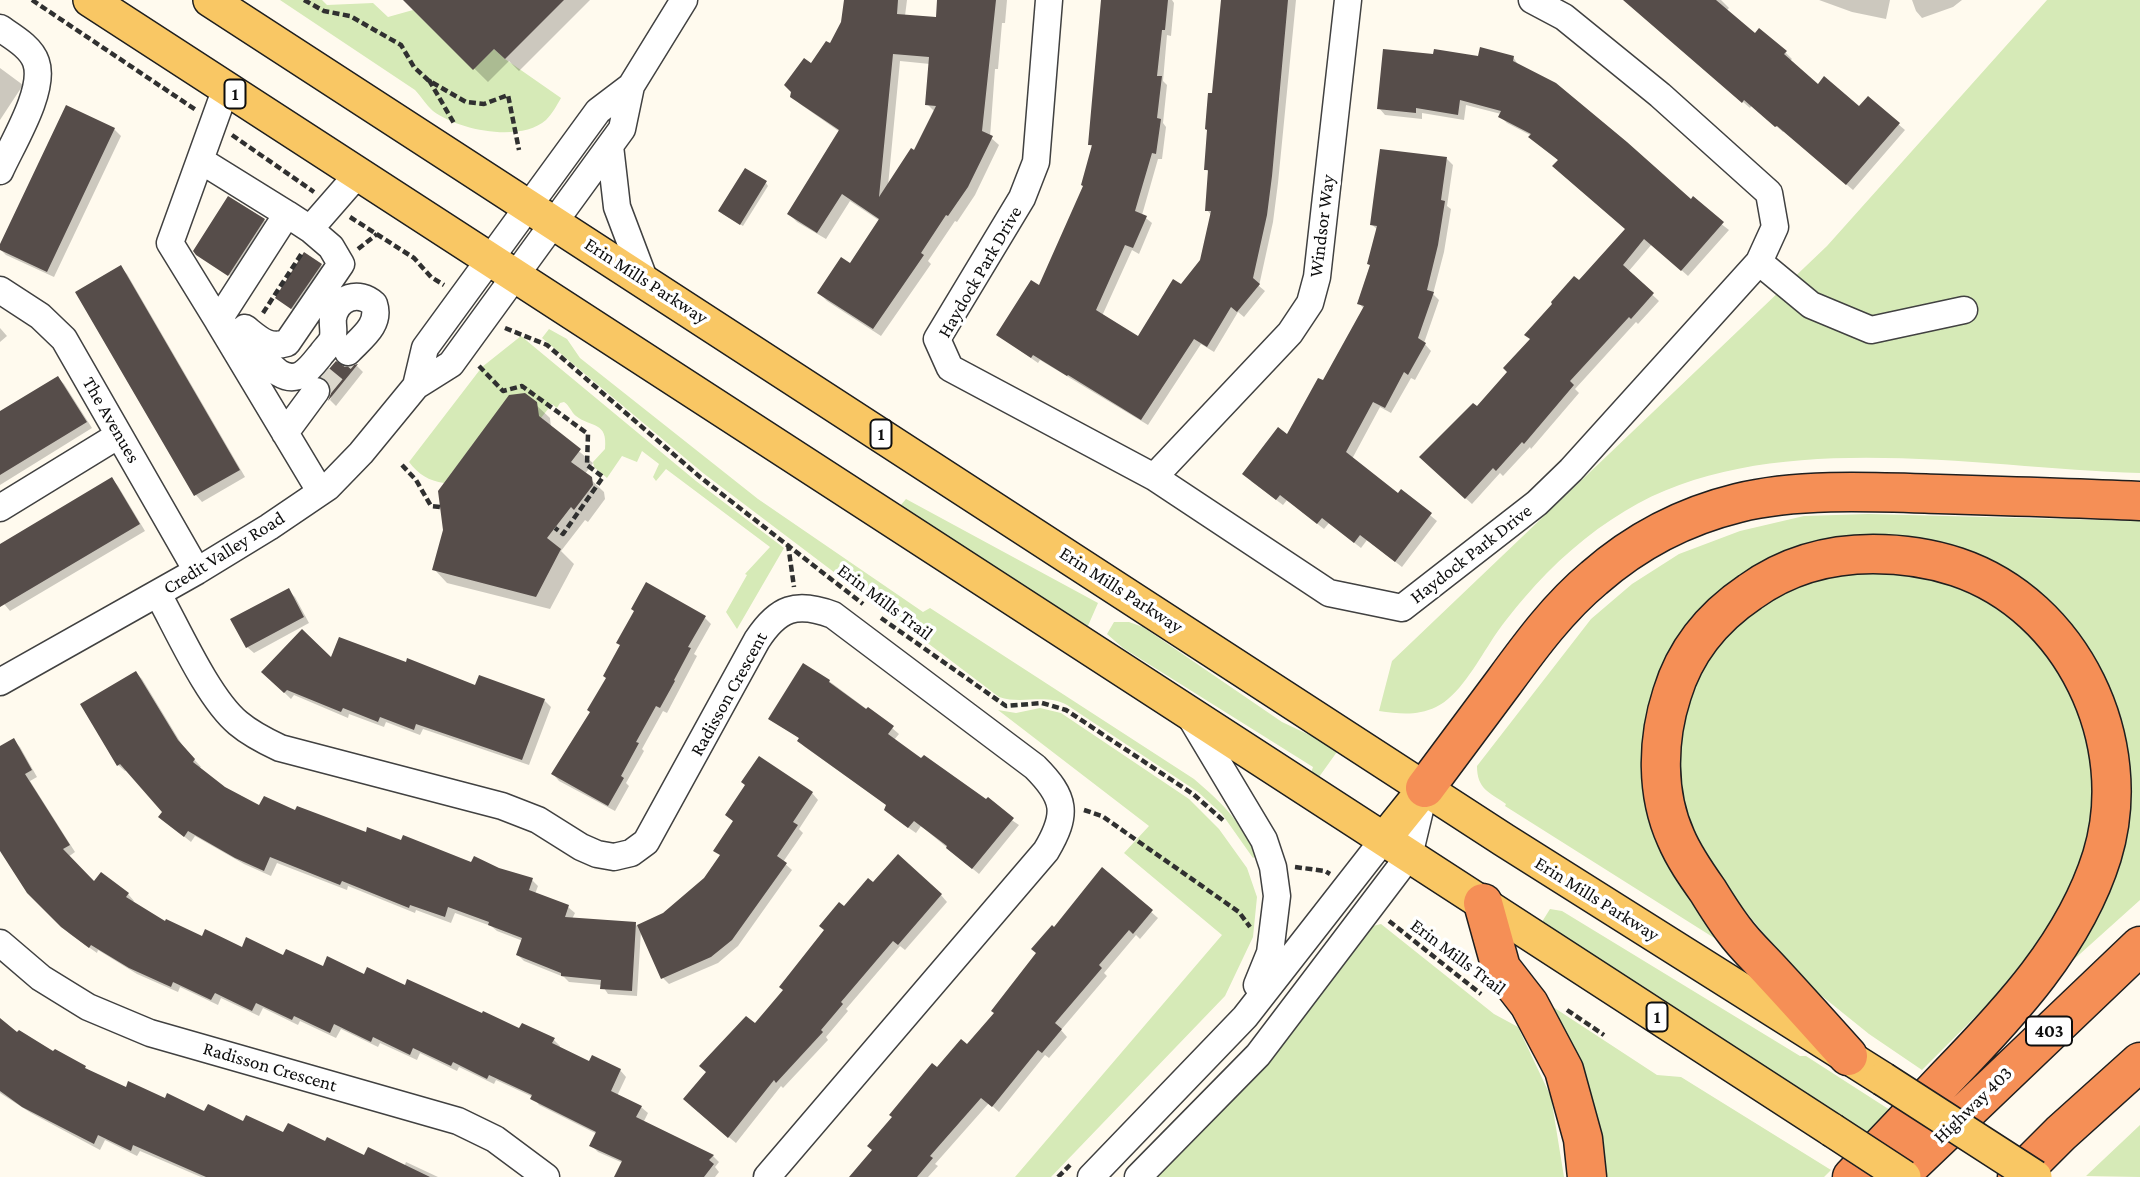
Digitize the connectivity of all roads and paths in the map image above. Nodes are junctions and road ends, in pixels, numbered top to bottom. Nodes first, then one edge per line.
1 (90, 0) edge
2 (210, 0) edge
3 (304, 0) edge
4 (684, 0) edge
5 (1049, 0) edge
6 (1348, 0) edge
7 (1531, 0) edge
8 (0, 28) edge
9 (428, 80) junction
10 (631, 86) junction
11 (226, 88) junction
12 (455, 125) dead end
13 (610, 146) junction
14 (519, 150) dead end
15 (200, 160) junction
16 (0, 171) edge
17 (358, 174) junction
18 (541, 213) junction
19 (287, 214) junction
20 (310, 229) junction
21 (1759, 262) junction
22 (341, 264) junction
23 (502, 267) junction
24 (431, 277) dead end
25 (645, 281) junction
26 (442, 284) dead end
27 (0, 290) edge
28 (352, 296) junction
29 (1964, 310) dead end
30 (221, 317) junction
31 (503, 328) dead end
32 (348, 352) tunnel mouth
33 (479, 366) dead end
34 (316, 391) tunnel mouth
35 (285, 433) junction
36 (119, 435) junction
37 (402, 465) dead end
38 (1154, 477) junction
39 (320, 491) junction
40 (2140, 501) edge
41 (440, 507) dead end
42 (0, 508) edge
43 (555, 528) dead end
44 (197, 571) junction
45 (158, 594) junction
46 (869, 610) dead end
47 (879, 617) dead end
48 (0, 681) edge
49 (1187, 712) junction
50 (1425, 788) junction
51 (1060, 803) junction
52 (1227, 824) dead end
53 (1396, 847) junction
54 (1293, 867) dead end
55 (1328, 873) dead end
56 (1483, 903) junction
57 (1385, 916) dead end
58 (1257, 935) dead end
59 (0, 943) edge
60 (2140, 946) edge
61 (1485, 997) dead end
62 (1245, 1017) junction
63 (1848, 1056) junction
64 (2140, 1062) edge
65 (2061, 1133) junction
66 (1084, 1167) edge
67 (546, 1177) edge
68 (767, 1177) edge
69 (1058, 1177) edge
70 (1138, 1177) edge
71 (1587, 1177) edge
72 (1852, 1177) edge
73 (1898, 1177) edge
74 (1904, 1177) edge
75 (2017, 1177) edge
76 (2033, 1177) edge

1 - 11 main road, 1
2 - 18 main road, Erin Mills Parkway / 1
3 - 9 path
4 - 10 street, Credit Valley Road
5 - 38 street, Haydock Park Drive
6 - 38 street, Windsor Way
7 - 21 street, Haydock Park Drive
8 - 16 street
9 - 12 path
9 - 14 path
10 - 13 street, Credit Valley Road
10 - 18 street, Credit Valley Road
11 - 15 street
11 - 17 main road, 1
13 - 18 street, Credit Valley Road
13 - 25 street
15 - 19 street
15 - 30 street
17 - 20 street
17 - 23 main road, 1
18 - 23 street, Credit Valley Road
18 - 25 main road, Erin Mills Parkway / 1
19 - 20 street
19 - 30 street
20 - 22 street
21 - 29 street
21 - 38 street, Haydock Park Drive
22 - 28 street
22 - 30 street
23 - 39 street, Credit Valley Road
23 - 49 main road, 1
24 - 26 path
25 - 50 main road, Erin Mills Parkway / 1
27 - 36 street, The Avenues
28 - 30 street
28 - 32 street
30 - 35 street
31 - 46 path, Erin Mills Trail
33 - 43 path
34 - 35 street
35 - 39 street
36 - 42 street
36 - 44 street, The Avenues
37 - 41 path
39 - 44 street, Credit Valley Road
40 - 50 highway
44 - 45 street, Credit Valley Road
45 - 48 street, Credit Valley Road
45 - 51 street, Radisson Crescent
47 - 52 path, Erin Mills Trail
49 - 53 main road, 1
49 - 62 street
50 - 53 main road
50 - 63 main road, Erin Mills Parkway / 1
51 - 58 path
51 - 68 street
53 - 56 main road, 1
53 - 62 street
53 - 70 street
54 - 55 path
56 - 71 highway
56 - 74 main road, 1, bridge
57 - 61 path, Erin Mills Trail
59 - 67 street, Radisson Crescent
60 - 73 highway, Highway 403 / 403
62 - 66 street
63 - 72 highway
63 - 76 main road, Erin Mills Parkway / 1, bridge
64 - 65 highway
65 - 75 highway
65 - 76 highway
66 - 69 path

